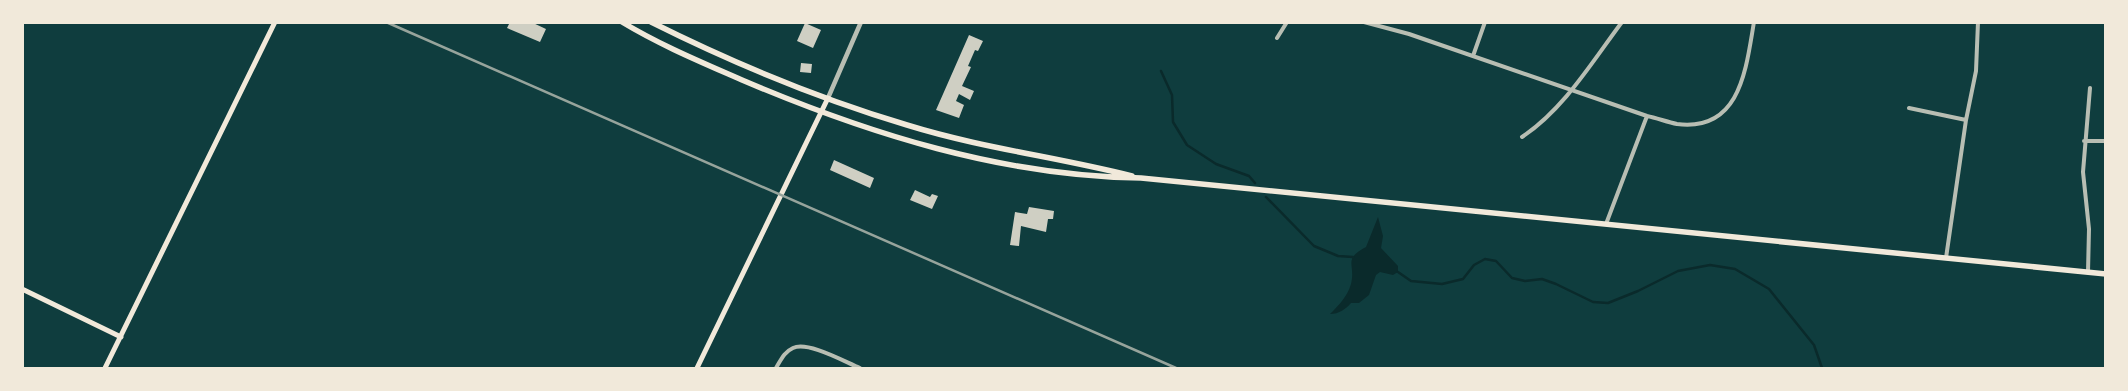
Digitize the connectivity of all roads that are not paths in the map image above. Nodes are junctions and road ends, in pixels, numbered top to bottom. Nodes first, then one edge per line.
1 (275, 22) edge
2 (622, 22) edge
3 (652, 22) edge
4 (861, 22) edge
5 (1287, 22) edge
6 (1364, 22) edge
7 (1485, 22) edge
8 (1622, 22) edge
9 (1754, 22) edge
10 (1978, 22) edge
11 (1276, 38) dead end
12 (1472, 56) junction
13 (2090, 88) dead end
14 (1571, 89) junction
15 (828, 98) junction
16 (1909, 108) dead end
17 (822, 112) junction
18 (1647, 116) junction
19 (1966, 120) junction
20 (1522, 137) dead end
21 (2084, 140) junction
22 (2106, 141) edge
23 (1141, 178) junction
24 (1606, 224) junction
25 (1946, 258) junction
26 (2088, 272) junction
27 (2106, 274) edge
28 (22, 289) edge
29 (121, 337) junction
30 (105, 368) edge
31 (697, 368) edge
32 (776, 368) edge
33 (860, 368) edge

1 - 29 main road
2 - 17 main road
3 - 15 main road
4 - 15 street
5 - 11 street
6 - 12 street
7 - 12 street
8 - 14 street
9 - 18 street
10 - 19 street
12 - 14 street
13 - 21 street
14 - 18 street
14 - 20 street
15 - 17 main road
15 - 23 main road
16 - 19 street
17 - 23 main road
17 - 31 main road
18 - 24 street
19 - 25 street
21 - 22 street
21 - 26 street
23 - 24 main road
24 - 25 main road
25 - 26 main road
26 - 27 main road
28 - 29 main road
29 - 30 main road
32 - 33 street

